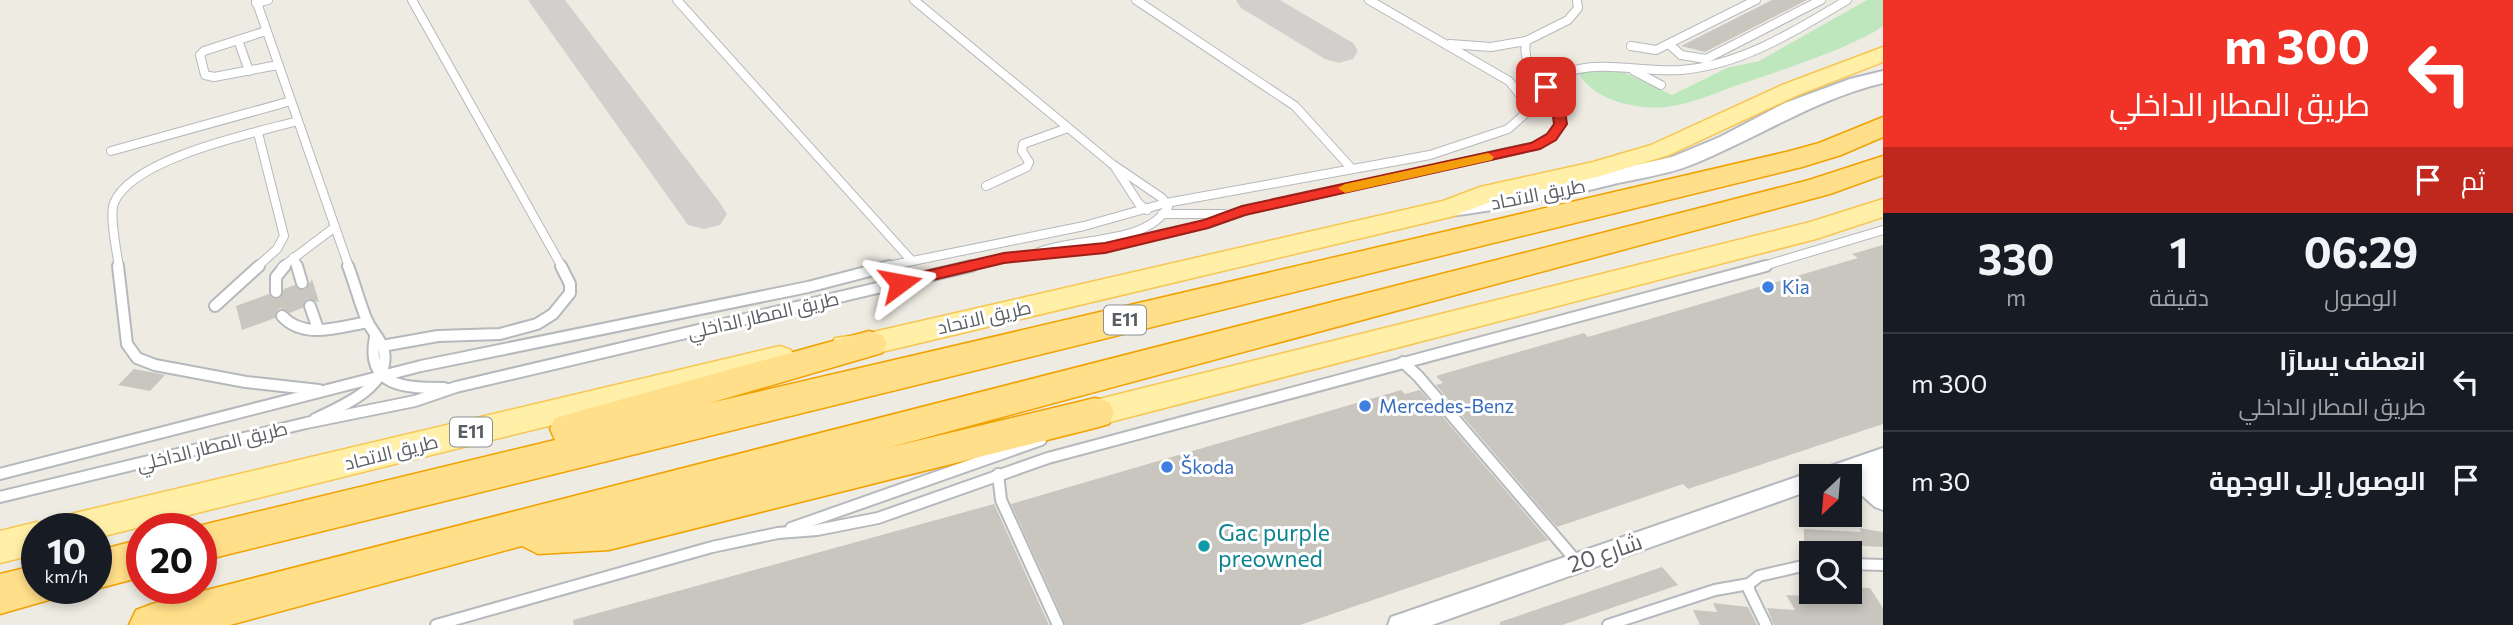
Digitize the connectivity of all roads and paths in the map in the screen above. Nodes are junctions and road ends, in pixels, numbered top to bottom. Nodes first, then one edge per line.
1 (268, 0) edge
2 (412, 0) edge
3 (677, 0) edge
4 (914, 0) edge
5 (1136, 0) edge
6 (1369, 0) edge
7 (1577, 0) edge
8 (1756, 0) edge
9 (1821, 0) edge
10 (1847, 0) edge
11 (256, 1) edge
12 (266, 31) junction
13 (238, 40) junction
14 (1526, 41) junction
15 (1443, 42) junction
16 (1669, 44) junction
17 (1632, 46) dead end
18 (1883, 54) edge
19 (278, 65) junction
20 (1626, 67) junction
21 (248, 71) junction
22 (1564, 73) dead end
23 (1883, 77) edge
24 (1661, 85) dead end
25 (291, 101) junction
26 (298, 121) junction
27 (1883, 126) edge
28 (1068, 128) junction
29 (258, 133) junction
30 (111, 151) dead end
31 (1112, 164) junction
32 (1883, 165) edge
33 (1352, 169) junction
34 (986, 186) dead end
35 (1166, 203) junction
36 (1450, 208) junction
37 (1883, 208) edge
38 (1143, 209) junction
39 (1233, 214) junction
40 (1166, 215) junction
41 (335, 227) junction
42 (1883, 230) edge
43 (1036, 254) junction
44 (294, 257) junction
45 (911, 260) junction
46 (302, 283) dead end
47 (276, 292) dead end
48 (215, 306) dead end
49 (310, 306) dead end
50 (282, 316) dead end
51 (368, 322) junction
52 (318, 329) junction
53 (379, 342) junction
54 (869, 344) junction
55 (1403, 362) junction
56 (380, 375) junction
57 (456, 387) junction
58 (330, 390) junction
59 (1095, 413) junction
60 (306, 423) junction
61 (1862, 469) edge
62 (0, 474) edge
63 (998, 474) junction
64 (1862, 474) edge
65 (1883, 480) edge
66 (1799, 485) edge
67 (0, 497) edge
68 (1883, 500) edge
69 (363, 502) junction
70 (112, 519) edge
71 (503, 531) junction
72 (778, 533) junction
73 (217, 539) edge
74 (21, 542) edge
75 (0, 547) edge
76 (1578, 563) junction
77 (1862, 564) edge
78 (1883, 565) edge
79 (1799, 567) edge
80 (1749, 583) junction
81 (21, 589) edge
82 (0, 594) edge
83 (152, 625) edge
84 (436, 625) edge
85 (1058, 625) edge
86 (1400, 625) edge
87 (1608, 625) edge
88 (1766, 625) edge

1 - 11 lane
2 - 53 lane
3 - 45 lane
4 - 28 lane
5 - 33 lane
6 - 15 lane, طريق المطار الداخلي
7 - 14 lane
8 - 16 lane
9 - 16 lane
10 - 20 lane
11 - 12 lane
12 - 13 lane
12 - 19 lane
13 - 21 lane
13 - 21 lane
14 - 15 lane
14 - 39 lane, طريق المطار الداخلي
15 - 33 lane, طريق المطار الداخلي
16 - 17 lane
18 - 36 main road
19 - 21 lane
19 - 25 lane
20 - 22 lane
20 - 24 lane
23 - 36 main road, طريق الاتحاد
25 - 26 lane
25 - 30 lane
26 - 29 lane
26 - 41 lane
27 - 69 highway, طريق الاتحاد / E11
28 - 31 lane
28 - 34 lane
29 - 48 lane
29 - 58 lane
31 - 35 lane
31 - 38 lane
32 - 71 highway, E11
33 - 35 lane, طريق المطار الداخلي
35 - 38 lane, طريق المطار الداخلي
35 - 40 lane
36 - 54 main road, طريق الاتحاد / E11
37 - 59 main road
38 - 40 lane
38 - 45 lane, طريق المطار الداخلي
39 - 40 lane
39 - 43 lane, طريق المطار الداخلي
40 - 43 lane
41 - 44 lane
41 - 51 lane
42 - 55 lane
43 - 57 lane, طريق المطار الداخلي
44 - 46 lane
44 - 47 lane
45 - 56 lane, طريق المطار الداخلي
49 - 52 lane
50 - 52 lane
51 - 52 lane
51 - 53 lane
53 - 56 lane
54 - 69 highway
54 - 70 main road, طريق الاتحاد / E11
55 - 63 lane
55 - 76 lane
56 - 57 lane
56 - 58 lane, طريق المطار الداخلي
56 - 60 lane
57 - 60 lane, طريق المطار الداخلي
58 - 62 lane, طريق المطار الداخلي
59 - 71 highway
59 - 72 lane
60 - 67 lane, طريق المطار الداخلي
61 - 65 street
63 - 72 lane
63 - 85 lane
64 - 68 street
66 - 76 street, شارع 20
69 - 73 highway, طريق الاتحاد / E11
71 - 83 highway, E11
72 - 84 lane
74 - 75 main road
76 - 86 street, شارع 20
77 - 78 lane
79 - 80 lane
80 - 87 lane
80 - 88 lane
81 - 82 highway

